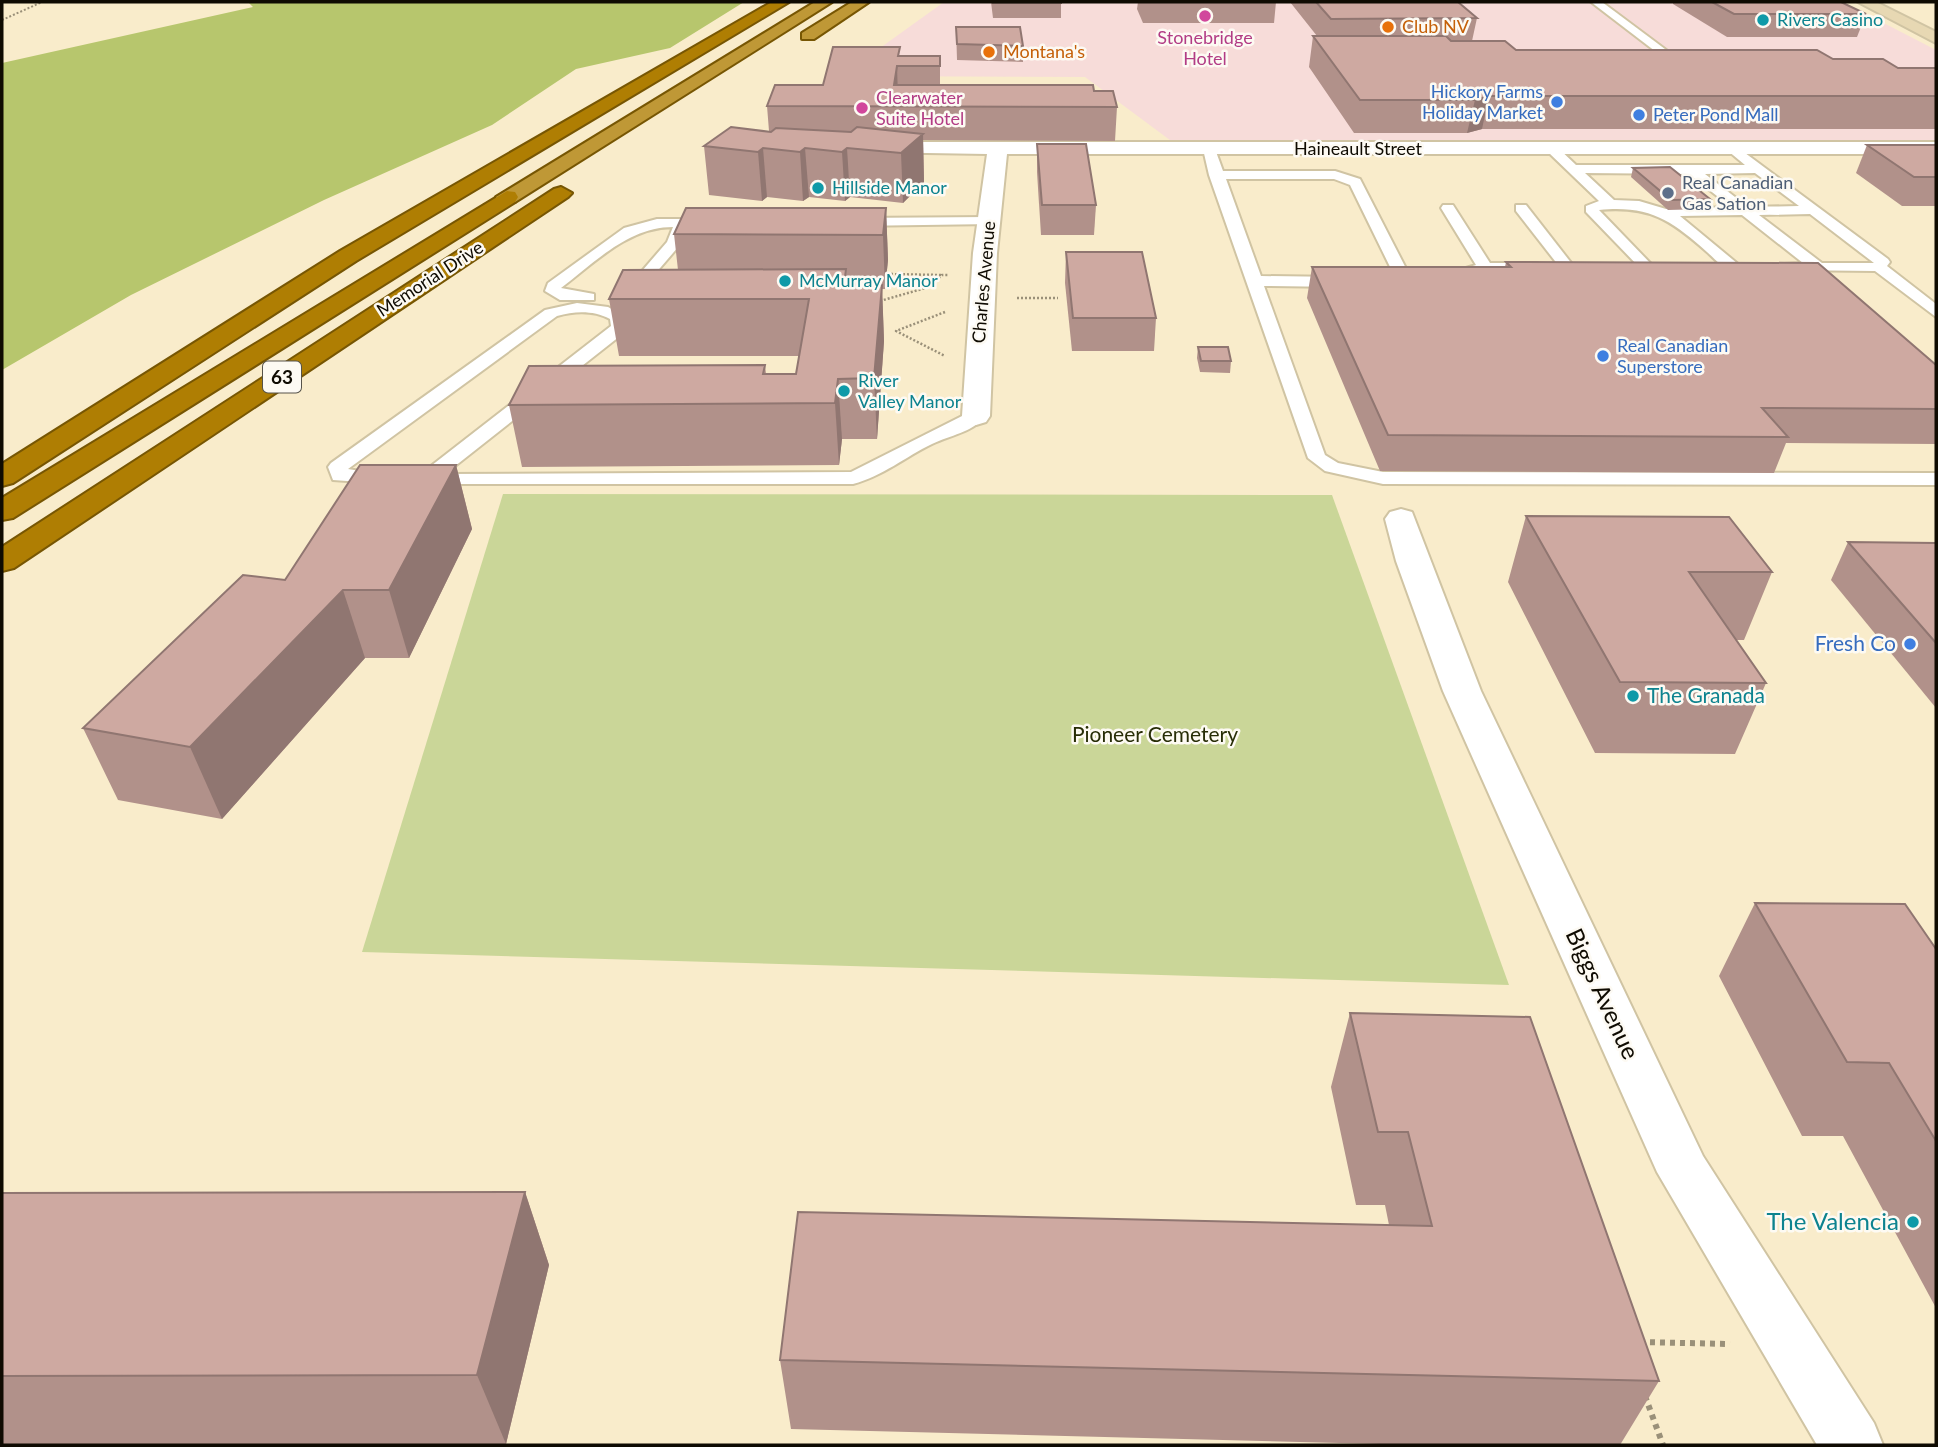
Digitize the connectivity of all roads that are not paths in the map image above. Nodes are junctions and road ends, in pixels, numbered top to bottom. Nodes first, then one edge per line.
1 (782, 2) edge
2 (825, 2) edge
3 (862, 2) edge
4 (1596, 2) edge
5 (1865, 2) edge
6 (1899, 2) edge
7 (1936, 20) edge
8 (1936, 38) edge
9 (796, 44) dead end
10 (1662, 72) edge
11 (1689, 72) junction
12 (1703, 72) edge
13 (848, 147) edge
14 (1936, 148) edge
15 (998, 149) junction
16 (1209, 149) junction
17 (1552, 149) junction
18 (1733, 149) junction
19 (1573, 169) junction
20 (1759, 169) junction
21 (1692, 170) junction
22 (1216, 174) junction
23 (567, 189) dead end
24 (1611, 205) junction
25 (1448, 208) dead end
26 (1521, 208) dead end
27 (1745, 211) junction
28 (1814, 211) junction
29 (1669, 212) junction
30 (989, 221) junction
31 (836, 222) edge
32 (682, 223) junction
33 (724, 223) edge
34 (1485, 267) junction
35 (1621, 267) edge
36 (1709, 267) edge
37 (1769, 267) edge
38 (1818, 267) junction
39 (1880, 267) junction
40 (1450, 275) edge
41 (1426, 280) edge
42 (1255, 281) junction
43 (1405, 282) junction
44 (1936, 312) edge
45 (976, 416) joint
46 (2, 477) edge
47 (1936, 479) edge
48 (411, 480) junction
49 (2, 511) edge
50 (1401, 519) dead end
51 (2, 561) edge
52 (1852, 1445) edge

1 - 46 highway
2 - 49 highway, Memorial Drive / 63
3 - 9 highway
4 - 11 lane
5 - 8 main road
6 - 7 main road
10 - 11 lane
11 - 12 lane
13 - 15 street, Haineault Street
14 - 18 street, Haineault Street
15 - 16 street, Haineault Street
15 - 30 street, Charles Avenue
16 - 17 street, Haineault Street
16 - 22 lane
17 - 18 street, Haineault Street
17 - 19 lane
18 - 20 lane
19 - 21 lane
19 - 24 lane
20 - 21 lane
20 - 28 lane
21 - 27 lane
22 - 42 lane
22 - 43 lane
23 - 51 highway, Memorial Drive / 63
24 - 29 lane
24 - 35 lane
25 - 34 lane
26 - 34 lane
27 - 28 lane
27 - 29 lane
27 - 38 lane
28 - 39 lane
29 - 36 lane
30 - 31 lane
30 - 45 street, Charles Avenue
32 - 32 lane
32 - 33 lane
34 - 40 lane
37 - 38 lane
38 - 39 lane
39 - 44 lane
41 - 43 lane
42 - 43 lane
42 - 47 lane
45 - 48 lane
48 - 48 lane
50 - 52 street, Biggs Avenue

